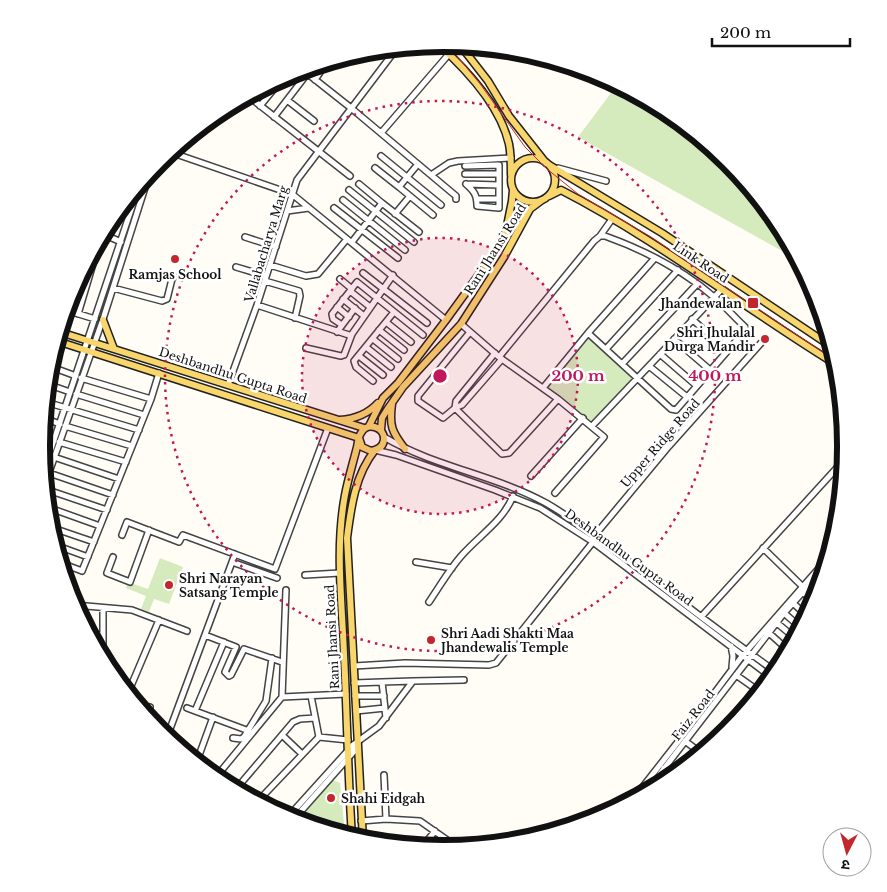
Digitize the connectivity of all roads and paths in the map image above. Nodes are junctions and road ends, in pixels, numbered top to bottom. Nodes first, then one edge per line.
1 (466, 53) edge
2 (449, 54) joint
3 (391, 56) edge
4 (319, 72) edge
5 (309, 76) edge
6 (300, 79) edge
7 (314, 80) junction
8 (272, 92) edge
9 (287, 100) junction
10 (254, 101) edge
11 (260, 106) junction
12 (352, 108) junction
13 (274, 117) junction
14 (314, 121) dead end
15 (381, 133) junction
16 (318, 152) junction
17 (179, 155) edge
18 (381, 156) dead end
19 (511, 158) junction
20 (465, 163) junction
21 (546, 163) junction
22 (418, 164) junction
23 (375, 168) dead end
24 (466, 174) junction
25 (499, 174) junction
26 (431, 175) junction
27 (511, 175) junction
28 (350, 176) dead end
29 (406, 177) junction
30 (606, 180) dead end
31 (359, 184) dead end
32 (466, 184) junction
33 (499, 185) junction
34 (399, 187) junction
35 (349, 190) dead end
36 (513, 190) junction
37 (144, 192) edge
38 (292, 194) junction
39 (410, 196) junction
40 (549, 196) junction
41 (456, 199) dead end
42 (477, 199) junction
43 (500, 199) junction
44 (343, 200) dead end
45 (542, 200) junction
46 (382, 203) junction
47 (441, 205) dead end
48 (132, 206) edge
49 (309, 208) junction
50 (334, 208) dead end
51 (287, 212) junction
52 (375, 212) junction
53 (395, 214) junction
54 (433, 215) dead end
55 (612, 219) junction
56 (368, 220) junction
57 (362, 229) junction
58 (419, 232) dead end
59 (600, 236) junction
60 (245, 237) dead end
61 (109, 238) edge
62 (349, 240) junction
63 (121, 242) junction
64 (414, 242) dead end
65 (276, 247) junction
66 (405, 250) dead end
67 (398, 258) dead end
68 (655, 258) junction
69 (270, 265) junction
70 (236, 267) dead end
71 (678, 270) junction
72 (363, 273) dead end
73 (393, 275) junction
74 (174, 277) dead end
75 (340, 278) dead end
76 (266, 279) junction
77 (88, 280) edge
78 (697, 284) junction
79 (113, 288) junction
80 (351, 290) junction
81 (382, 290) junction
82 (721, 290) junction
83 (80, 295) edge
84 (83, 296) junction
85 (714, 296) junction
86 (376, 298) junction
87 (343, 299) junction
88 (257, 305) junction
89 (337, 307) junction
90 (370, 307) junction
91 (355, 308) junction
92 (394, 312) junction
93 (74, 313) edge
94 (78, 314) junction
95 (348, 316) junction
96 (364, 316) junction
97 (295, 318) junction
98 (95, 319) junction
99 (692, 319) junction
100 (103, 320) junction
101 (446, 320) junction
102 (386, 322) junction
103 (427, 324) dead end
104 (461, 324) junction
105 (342, 325) junction
106 (379, 330) junction
107 (337, 332) junction
108 (470, 332) junction
109 (588, 333) junction
110 (66, 334) edge
111 (352, 334) junction
112 (422, 334) dead end
113 (373, 339) junction
114 (674, 339) junction
115 (87, 341) junction
116 (823, 341) edge
117 (411, 342) dead end
118 (63, 343) edge
119 (95, 343) junction
120 (761, 344) dead end
121 (366, 347) junction
122 (306, 348) dead end
123 (114, 349) junction
124 (606, 349) junction
125 (404, 350) dead end
126 (88, 351) junction
127 (727, 351) junction
128 (660, 354) junction
129 (359, 356) junction
130 (499, 356) junction
131 (827, 358) edge
132 (398, 359) dead end
133 (622, 364) junction
134 (649, 366) junction
135 (391, 367) dead end
136 (58, 369) edge
137 (710, 370) junction
138 (159, 373) junction
139 (383, 375) dead end
140 (78, 377) junction
141 (638, 379) junction
142 (373, 381) dead end
143 (228, 385) junction
144 (697, 386) junction
145 (55, 387) edge
146 (543, 388) junction
147 (73, 393) junction
148 (687, 397) junction
149 (383, 398) junction
150 (151, 399) junction
151 (558, 399) junction
152 (392, 403) junction
153 (52, 404) edge
154 (455, 408) junction
155 (68, 410) junction
156 (144, 415) junction
157 (582, 418) junction
158 (336, 420) junction
159 (51, 421) edge
160 (62, 425) junction
161 (592, 426) junction
162 (366, 427) junction
163 (328, 428) junction
164 (139, 430) junction
165 (381, 430) junction
166 (384, 437) junction
167 (359, 438) junction
168 (50, 439) edge
169 (57, 441) junction
170 (132, 446) junction
171 (405, 449) junction
172 (375, 450) junction
173 (51, 456) joint
174 (126, 462) junction
175 (836, 469) edge
176 (51, 474) edge
177 (531, 476) dead end
178 (119, 479) junction
179 (506, 486) junction
180 (53, 491) edge
181 (555, 492) dead end
182 (503, 493) junction
183 (113, 495) junction
184 (513, 496) junction
185 (107, 510) junction
186 (56, 511) edge
187 (100, 526) junction
188 (59, 530) edge
189 (149, 530) junction
190 (122, 535) dead end
191 (595, 535) junction
192 (94, 542) junction
193 (593, 542) junction
194 (63, 548) edge
195 (763, 548) junction
196 (235, 554) junction
197 (88, 557) junction
198 (113, 557) dead end
199 (232, 562) junction
200 (416, 562) dead end
201 (69, 566) edge
202 (452, 568) junction
203 (817, 570) edge
204 (340, 573) junction
205 (305, 575) dead end
206 (277, 578) dead end
207 (813, 581) edge
208 (802, 586) junction
209 (286, 590) dead end
210 (803, 592) junction
211 (807, 596) edge
212 (429, 602) dead end
213 (793, 603) junction
214 (84, 606) edge
215 (103, 608) junction
216 (801, 610) edge
217 (784, 614) junction
218 (701, 617) junction
219 (159, 620) junction
220 (777, 623) junction
221 (794, 623) edge
222 (187, 631) dead end
223 (769, 633) junction
224 (789, 633) edge
225 (99, 635) edge
226 (102, 635) junction
227 (205, 635) junction
228 (102, 641) edge
229 (224, 642) junction
230 (783, 645) edge
231 (730, 646) junction
232 (745, 653) junction
233 (272, 658) junction
234 (751, 658) junction
235 (282, 662) junction
236 (354, 666) junction
237 (769, 668) edge
238 (732, 670) junction
239 (766, 673) edge
240 (736, 675) junction
241 (464, 680) dead end
242 (413, 681) junction
243 (382, 682) junction
244 (354, 683) junction
245 (131, 686) edge
246 (754, 688) edge
247 (346, 694) junction
248 (282, 696) junction
249 (311, 696) junction
250 (355, 696) junction
251 (384, 696) junction
252 (187, 708) dead end
253 (385, 708) junction
254 (196, 711) junction
255 (356, 711) junction
256 (213, 717) junction
257 (315, 718) junction
258 (386, 718) junction
259 (170, 729) edge
260 (249, 731) junction
261 (282, 735) junction
262 (319, 737) junction
263 (234, 738) dead end
264 (348, 740) junction
265 (357, 741) junction
266 (685, 741) junction
267 (357, 748) junction
268 (695, 748) edge
269 (302, 754) junction
270 (348, 754) junction
271 (200, 755) edge
272 (664, 768) junction
273 (221, 770) edge
274 (666, 770) edge
275 (384, 775) dead end
276 (659, 775) edge
277 (241, 783) edge
278 (645, 784) edge
279 (263, 796) edge
280 (294, 810) edge
281 (299, 812) edge
282 (386, 819) junction
283 (361, 821) junction
284 (352, 828) edge
285 (362, 831) edge
286 (435, 832) junction
287 (429, 839) edge
288 (447, 840) edge

1 - 21 main road
2 - 15 street
2 - 19 main road
3 - 12 street, Vallabacharya Marg
4 - 7 street
5 - 7 street
6 - 9 street
7 - 12 street
8 - 11 street
9 - 13 street
9 - 14 street
10 - 11 street
11 - 13 street
12 - 15 street
12 - 16 street, Vallabacharya Marg
13 - 16 street
15 - 22 street
16 - 28 street
16 - 38 street, Vallabacharya Marg
17 - 38 street
18 - 29 street
19 - 20 street
19 - 27 main road
20 - 24 street
20 - 25 street
20 - 26 street
21 - 27 main road
21 - 30 street
21 - 40 main road
21 - 116 main road, Link Road
22 - 26 street
22 - 29 street
23 - 34 street
24 - 25 street
24 - 32 street
25 - 33 street
26 - 41 street
27 - 36 main road
29 - 34 street
29 - 47 street
31 - 46 street
32 - 33 street
32 - 42 street
33 - 43 street
34 - 39 street
35 - 52 street
36 - 45 main road
36 - 101 main road, Rani Jhansi Road
37 - 79 street
38 - 49 street
38 - 51 street, Vallabacharya Marg
39 - 53 street
39 - 54 street
40 - 45 main road
40 - 55 main road, Link Road
42 - 43 street
42 - 43 street
44 - 56 street
45 - 104 main road, Rani Jhansi Road
46 - 52 street
46 - 53 street
48 - 63 street
49 - 51 street
49 - 62 street
50 - 57 street
51 - 65 street, Vallabacharya Marg
52 - 56 street
52 - 64 street
53 - 58 street
55 - 59 street
55 - 82 main road, Link Road
56 - 57 street
56 - 66 street
57 - 62 street
57 - 67 street
59 - 68 street
59 - 130 street
60 - 65 street
61 - 63 street
62 - 69 street
62 - 73 street
63 - 98 street
65 - 69 street, Vallabacharya Marg
68 - 71 street
68 - 109 street
69 - 76 street, Vallabacharya Marg
70 - 76 street
71 - 78 street
71 - 124 street
72 - 81 street
73 - 81 street
73 - 101 street
74 - 79 street
75 - 80 street
76 - 88 street, Vallabacharya Marg
76 - 97 street
77 - 84 street
78 - 85 street
78 - 133 street
79 - 100 street
80 - 86 street
80 - 87 street
80 - 90 street
81 - 86 street
81 - 103 street
82 - 85 street
82 - 131 main road, Link Road
83 - 84 street
84 - 94 street
85 - 99 street
85 - 127 street
86 - 90 street
86 - 92 street
87 - 89 street
87 - 91 street
88 - 97 street
88 - 143 street, Vallabacharya Marg
89 - 95 street
89 - 105 street
90 - 96 street
91 - 95 street
91 - 96 street
92 - 102 street
92 - 112 street
93 - 94 street
94 - 98 street
95 - 105 street
96 - 111 street
97 - 107 street
98 - 115 street
99 - 114 street
99 - 127 street
100 - 119 street
100 - 123 main road
101 - 149 main road, Rani Jhansi Road
102 - 106 street
102 - 117 street
104 - 108 street
104 - 152 main road, Rani Jhansi Road
105 - 107 street
106 - 113 street
106 - 125 street
107 - 111 street
108 - 130 street
108 - 154 street
109 - 124 street
109 - 146 street
110 - 115 main road
111 - 122 street
113 - 121 street
113 - 132 street
114 - 128 street
114 - 137 street
115 - 119 main road, Deshbandhu Gupta Road
115 - 126 street
118 - 126 main road, Deshbandhu Gupta Road
119 - 123 main road, Deshbandhu Gupta Road
119 - 126 street
120 - 191 street, Upper Ridge Road
121 - 129 street
121 - 135 street
123 - 143 main road, Deshbandhu Gupta Road
124 - 133 street
126 - 138 main road, Deshbandhu Gupta Road
126 - 140 street
127 - 137 street
128 - 134 street
128 - 144 street
129 - 139 street
129 - 142 street
130 - 146 street
130 - 154 street
130 - 154 street
133 - 141 street
134 - 141 street
134 - 148 street
136 - 140 street
137 - 144 street
138 - 150 street
138 - 163 main road, Deshbandhu Gupta Road
140 - 147 street
140 - 150 street
141 - 148 street
141 - 161 street
143 - 158 main road, Deshbandhu Gupta Road
144 - 148 street
145 - 147 street
146 - 151 street
147 - 155 street
147 - 156 street
149 - 158 main road
149 - 162 main road, Rani Jhansi Road
150 - 156 street
151 - 154 street
151 - 157 street
152 - 165 main road, Rani Jhansi Road
152 - 171 main road
153 - 155 street
155 - 160 street
155 - 164 street
156 - 164 street
157 - 161 street
157 - 177 street
158 - 162 main road, Deshbandhu Gupta Road
159 - 160 street
160 - 169 street
160 - 170 street
161 - 181 street
162 - 165 main road
162 - 167 main road
163 - 167 main road, Deshbandhu Gupta Road
163 - 196 street
164 - 170 street
165 - 166 main road
166 - 171 street, Deshbandhu Gupta Road
166 - 172 main road
167 - 172 main road
167 - 204 main road, Rani Jhansi Road
168 - 169 street
169 - 173 street
169 - 174 street
170 - 174 street
171 - 179 street, Deshbandhu Gupta Road
172 - 182 street, Deshbandhu Gupta Road
172 - 236 main road, Rani Jhansi Road
173 - 178 street
174 - 178 street
175 - 195 street
176 - 183 street
178 - 183 street
179 - 182 street
179 - 191 street, Deshbandhu Gupta Road
180 - 185 street
182 - 184 street, Deshbandhu Gupta Road
183 - 185 street
184 - 193 street, Deshbandhu Gupta Road
184 - 202 street
185 - 187 street
186 - 187 street
187 - 192 street
188 - 192 street
189 - 190 street
189 - 196 street
189 - 198 street
191 - 193 street
191 - 218 street, Deshbandhu Gupta Road
192 - 197 street
193 - 231 street, Deshbandhu Gupta Road
193 - 236 street
194 - 197 street
195 - 208 street
195 - 218 street
196 - 199 street
197 - 201 street
199 - 206 street
199 - 227 street
200 - 202 street
202 - 212 street
203 - 208 street
204 - 205 street
204 - 247 main road, Rani Jhansi Road
207 - 210 street, Faiz Road
208 - 232 street
209 - 235 street
210 - 211 street
210 - 213 street, Faiz Road
213 - 216 street
213 - 217 street, Faiz Road
214 - 215 street
215 - 219 street
215 - 226 street
217 - 220 street, Faiz Road
217 - 221 street
218 - 232 street, Deshbandhu Gupta Road
219 - 222 street
219 - 245 street
220 - 223 street, Faiz Road
220 - 224 street
223 - 230 street
223 - 234 street, Faiz Road
225 - 226 street
226 - 228 street
227 - 229 street
227 - 259 street
229 - 233 street
229 - 254 street
231 - 232 street, Deshbandhu Gupta Road
231 - 238 street
232 - 234 street, Deshbandhu Gupta Road
232 - 238 street
233 - 235 street
233 - 260 street
234 - 237 street, Deshbandhu Gupta Road
234 - 239 street, Deshbandhu Gupta Road
234 - 240 street, Faiz Road
235 - 248 street
236 - 244 main road, Rani Jhansi Road
238 - 278 street
240 - 246 street
240 - 266 street, Faiz Road
241 - 242 street
242 - 243 street
242 - 258 street
243 - 244 street
243 - 251 street
244 - 250 main road, Rani Jhansi Road
247 - 249 street
247 - 264 main road, Rani Jhansi Road
248 - 249 street
248 - 273 street
249 - 257 street
250 - 251 street
250 - 255 main road, Rani Jhansi Road
251 - 253 street
252 - 254 street
253 - 255 street
253 - 258 street
254 - 256 street
255 - 265 main road, Rani Jhansi Road
256 - 260 street
256 - 271 street
257 - 261 street
257 - 262 street
258 - 265 street
260 - 263 street
261 - 269 street
261 - 277 street
262 - 264 street
262 - 269 street
264 - 270 main road, Rani Jhansi Road
265 - 267 main road, Rani Jhansi Road
265 - 270 street
266 - 268 street
266 - 272 street, Faiz Road
267 - 270 street
267 - 283 main road, Rani Jhansi Road
269 - 279 street
270 - 280 street
270 - 281 street
270 - 284 main road, Rani Jhansi Road
272 - 274 street
272 - 276 street, Faiz Road
275 - 282 street
282 - 283 street
282 - 286 street
283 - 285 main road, Rani Jhansi Road
286 - 287 street
286 - 288 street

